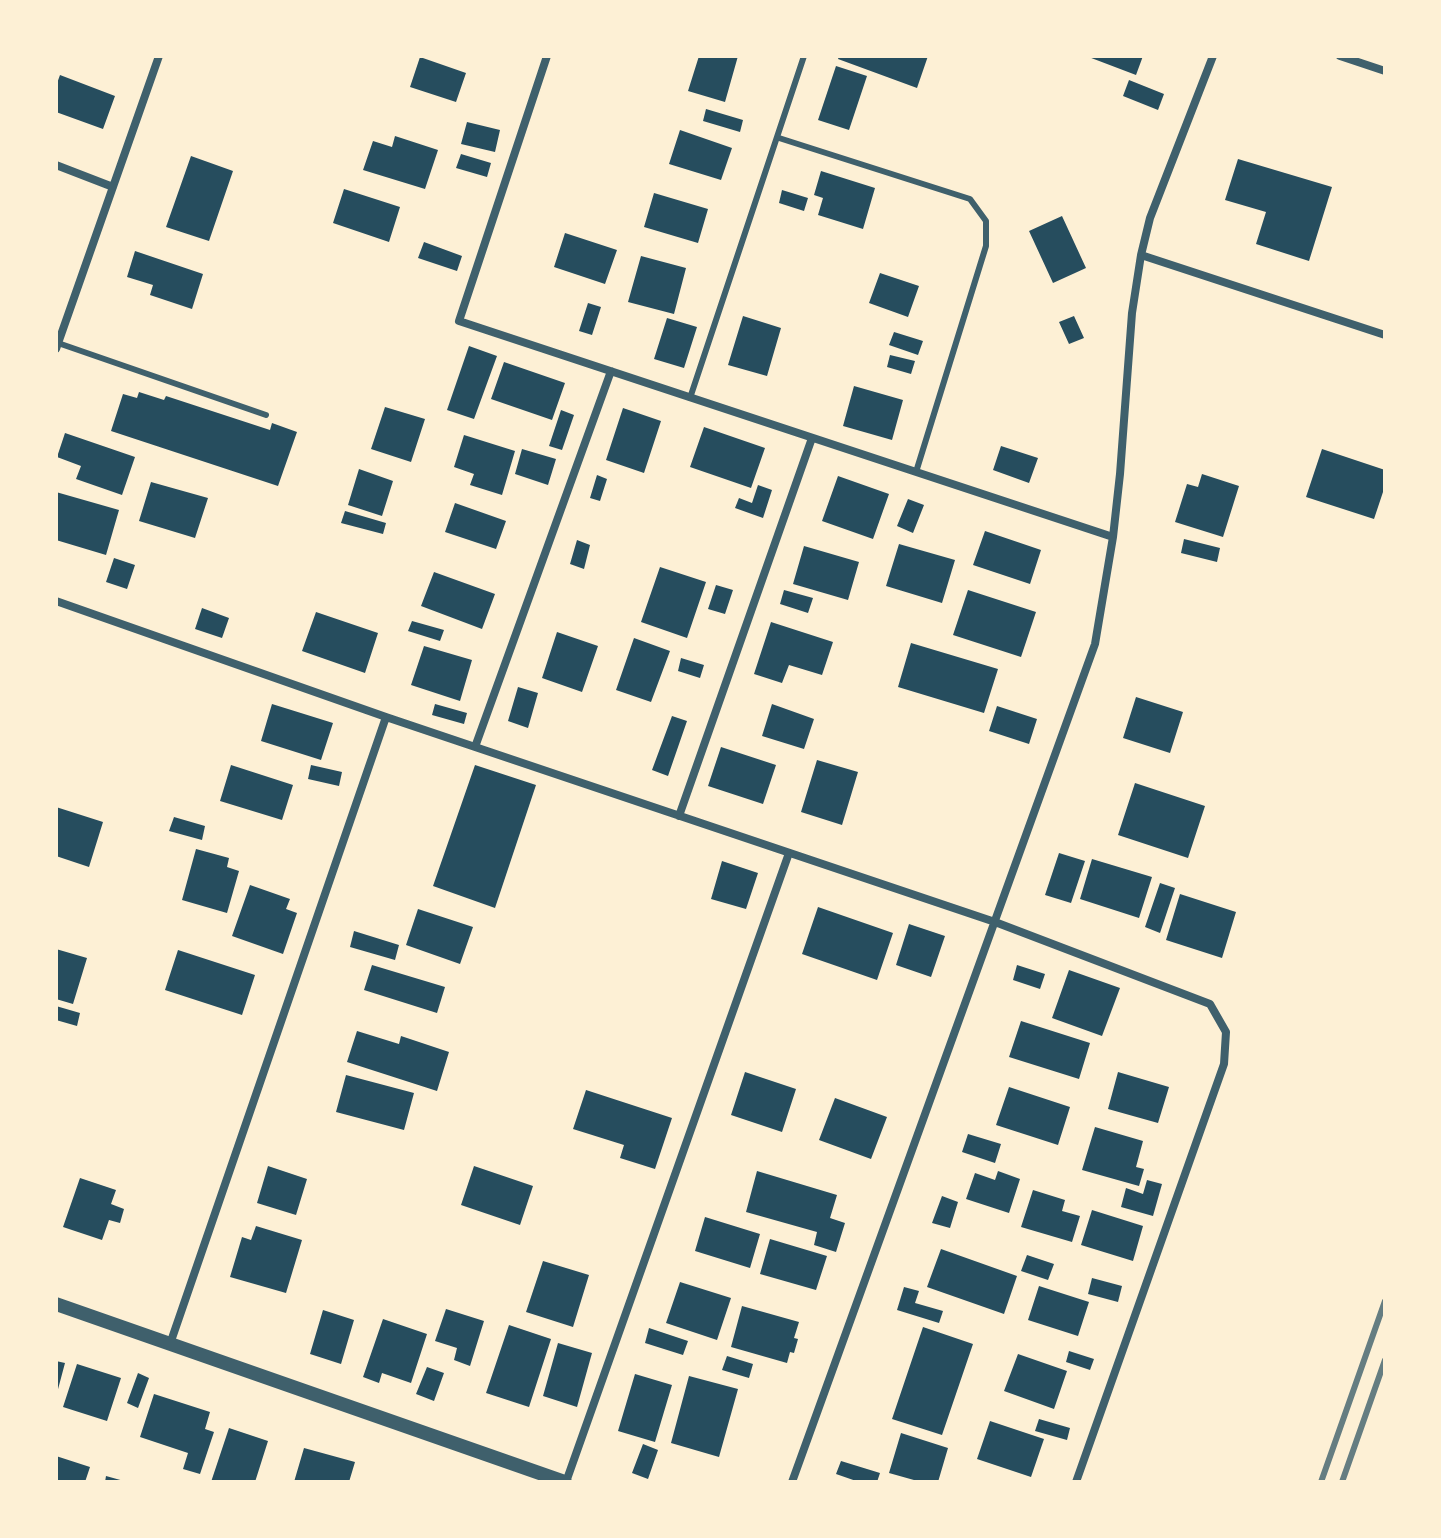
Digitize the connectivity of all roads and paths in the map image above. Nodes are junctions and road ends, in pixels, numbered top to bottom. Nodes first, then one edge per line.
1 (159, 56) edge
2 (547, 56) edge
3 (804, 56) edge
4 (1213, 56) edge
5 (1340, 56) edge
6 (1385, 71) edge
7 (779, 138) junction
8 (56, 165) edge
9 (113, 187) junction
10 (1141, 255) junction
11 (1385, 335) edge
12 (57, 346) edge
13 (611, 371) junction
14 (690, 398) junction
15 (266, 415) dead end
16 (812, 438) junction
17 (916, 472) junction
18 (1113, 537) junction
19 (56, 601) edge
20 (386, 717) junction
21 (475, 747) junction
22 (679, 816) junction
23 (789, 853) junction
24 (995, 922) junction
25 (56, 1304) edge
26 (169, 1345) junction
27 (566, 1482) edge
28 (792, 1482) edge
29 (1076, 1482) edge

1 - 9 street
2 - 13 street
3 - 7 lane
4 - 10 street
5 - 6 street
7 - 14 lane
7 - 17 lane
8 - 9 street
9 - 12 street
10 - 11 street
10 - 18 street
12 - 15 lane
13 - 14 street
13 - 21 street
14 - 16 street
16 - 17 street
16 - 22 street
17 - 18 street
18 - 24 street
19 - 20 street
20 - 21 street
20 - 26 street
21 - 22 street
22 - 23 street
23 - 24 street
23 - 27 street
24 - 28 street
24 - 29 street
25 - 26 street
26 - 27 street

